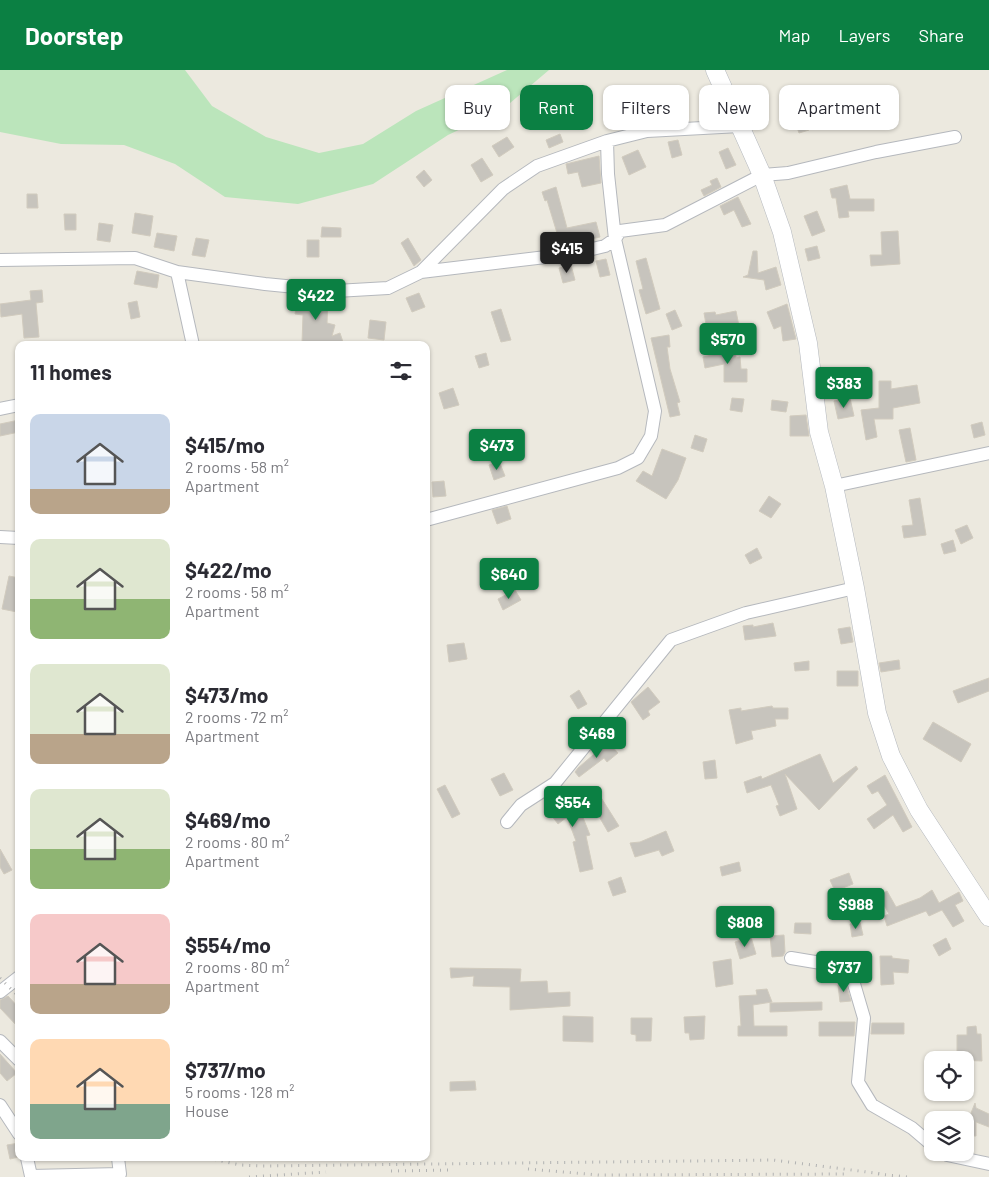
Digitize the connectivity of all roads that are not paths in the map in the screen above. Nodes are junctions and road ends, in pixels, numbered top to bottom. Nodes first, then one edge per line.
1 (715, 70) edge
2 (722, 85) edge
3 (699, 128) edge
4 (742, 130) edge
5 (955, 137) dead end
6 (608, 140) junction
7 (762, 175) junction
8 (615, 239) junction
9 (0, 260) edge
10 (177, 272) junction
11 (421, 272) junction
12 (192, 341) edge
13 (15, 406) edge
14 (0, 408) edge
15 (989, 452) edge
16 (834, 486) junction
17 (430, 519) edge
18 (0, 537) edge
19 (15, 538) edge
20 (855, 588) junction
21 (507, 822) dead end
22 (989, 917) edge
23 (791, 958) dead end
24 (15, 980) edge
25 (0, 992) edge
26 (0, 1041) edge
27 (15, 1056) edge
28 (0, 1105) edge
29 (15, 1128) edge
30 (924, 1138) edge
31 (28, 1161) edge
32 (118, 1161) edge
33 (974, 1161) edge
34 (989, 1164) edge
35 (31, 1176) edge

1 - 2 main road
3 - 6 street
4 - 7 main road
5 - 7 street
6 - 8 street
6 - 11 street
7 - 8 street
7 - 16 main road
8 - 11 street
8 - 17 street
9 - 10 street
10 - 11 street
10 - 12 street
13 - 14 street
15 - 16 street
16 - 20 main road
18 - 19 street
20 - 21 street
20 - 22 main road
23 - 30 street
24 - 25 street
26 - 27 street
28 - 29 street
31 - 35 street
32 - 35 street
33 - 34 street

